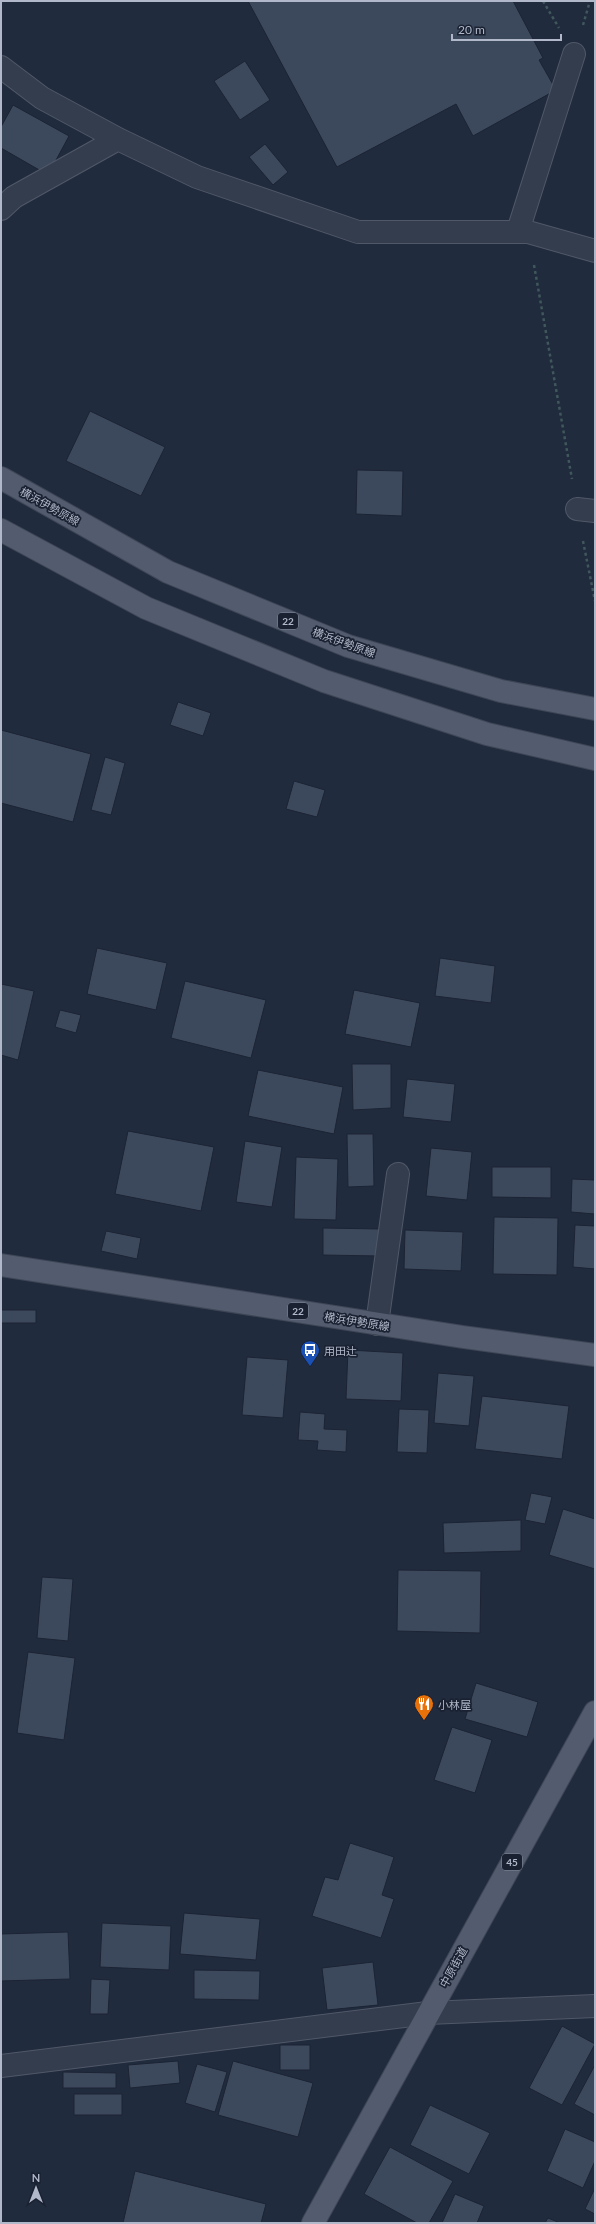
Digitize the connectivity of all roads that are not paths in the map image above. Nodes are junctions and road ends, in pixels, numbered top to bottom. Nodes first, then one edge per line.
1 (574, 54) dead end
2 (1, 67) edge
3 (118, 139) junction
4 (1, 209) edge
5 (523, 232) junction
6 (595, 250) edge
7 (1, 478) edge
8 (1, 530) edge
9 (595, 709) edge
10 (595, 758) edge
11 (398, 1174) dead end
12 (1, 1265) edge
13 (377, 1324) junction
14 (595, 1355) edge
15 (595, 1712) edge
16 (595, 2006) edge
17 (428, 2013) junction
18 (1, 2066) edge
19 (313, 2223) edge

1 - 5 street
2 - 3 street
3 - 4 street
3 - 5 street
5 - 6 street
7 - 9 main road, 横浜伊勢原線 / 22
8 - 10 main road
11 - 13 street
12 - 13 main road, 横浜伊勢原線 / 22
13 - 14 main road, 横浜伊勢原線 / 22
15 - 17 main road, 中原街道 / 45
16 - 17 street
17 - 18 street
17 - 19 main road, 中原街道 / 45

